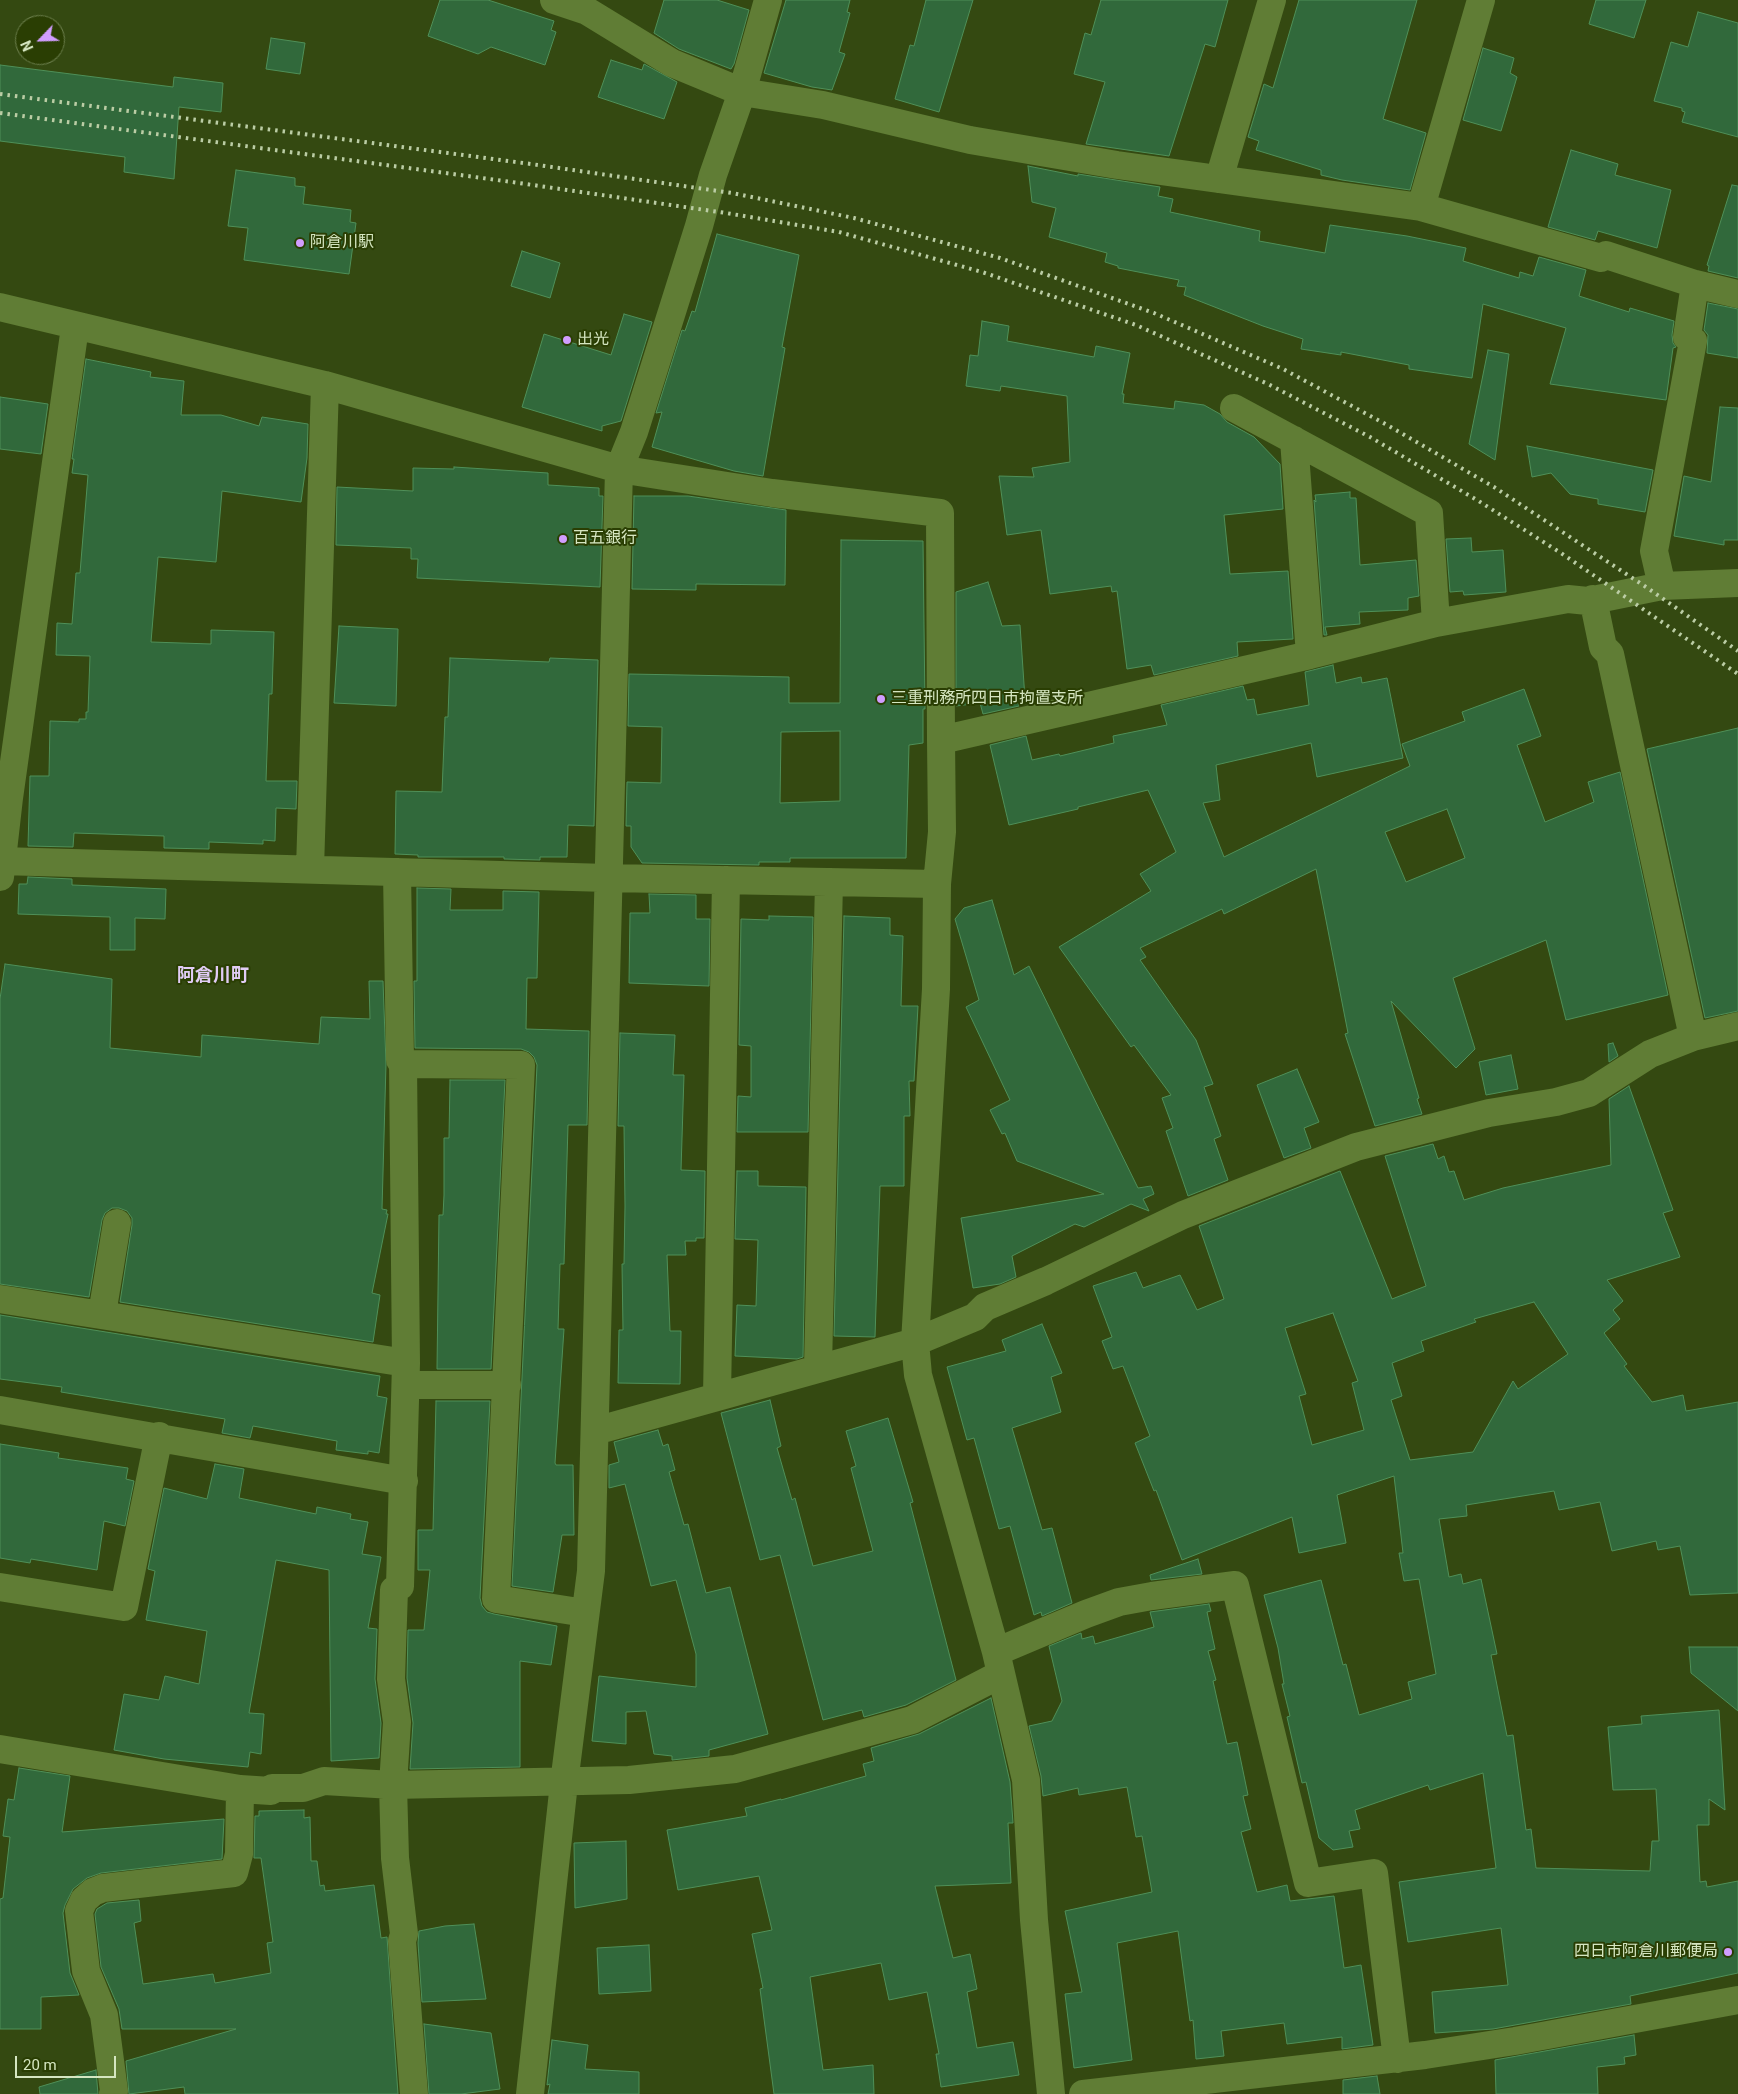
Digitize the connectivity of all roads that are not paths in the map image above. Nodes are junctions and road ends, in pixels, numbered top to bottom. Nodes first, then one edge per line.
1 (554, 0) edge
2 (768, 0) edge
3 (1272, 0) edge
4 (1481, 0) edge
5 (742, 92) junction
6 (1218, 179) junction
7 (1421, 207) junction
8 (1695, 284) junction
9 (1738, 294) edge
10 (0, 307) edge
11 (75, 326) junction
12 (325, 385) junction
13 (1234, 408) dead end
14 (1294, 440) junction
15 (619, 469) junction
16 (1738, 583) edge
17 (1662, 586) junction
18 (1593, 599) junction
19 (1436, 624) junction
20 (1310, 655) junction
21 (941, 740) junction
22 (1, 866) edge
23 (310, 869) junction
24 (397, 872) junction
25 (608, 878) junction
26 (726, 880) junction
27 (829, 882) junction
28 (937, 884) junction
29 (1738, 1026) edge
30 (1693, 1037) junction
31 (403, 1064) junction
32 (117, 1223) dead end
33 (0, 1299) edge
34 (102, 1314) junction
35 (915, 1342) junction
36 (818, 1368) junction
37 (406, 1374) junction
38 (507, 1385) junction
39 (717, 1396) junction
40 (0, 1410) edge
41 (595, 1431) junction
42 (158, 1436) junction
43 (404, 1481) junction
44 (0, 1588) edge
45 (585, 1613) junction
46 (999, 1663) junction
47 (0, 1749) edge
48 (564, 1783) junction
49 (393, 1785) junction
50 (240, 1789) junction
51 (1738, 2000) edge
52 (1397, 2059) junction
53 (1135, 2091) edge
54 (113, 2094) edge
55 (414, 2094) edge
56 (530, 2094) edge
57 (1051, 2094) edge
58 (1083, 2094) edge

1 - 5 street
2 - 5 street
3 - 6 street
4 - 7 street
5 - 6 street
5 - 15 street
6 - 7 street
7 - 8 street
8 - 9 street
8 - 17 street
10 - 11 street
11 - 12 street
11 - 22 street
12 - 15 street
12 - 23 street
13 - 14 street
14 - 19 street
14 - 20 street
15 - 21 street
15 - 25 street
16 - 17 street
17 - 18 street
18 - 19 street
18 - 30 street
19 - 20 street
20 - 21 street
21 - 28 street
22 - 23 street
23 - 24 street
24 - 25 street
24 - 31 street
25 - 26 street
25 - 41 street
26 - 27 street
26 - 39 street
27 - 28 street
27 - 36 street
28 - 35 street
29 - 30 street
30 - 35 street
31 - 37 street
31 - 38 street
32 - 34 street
33 - 34 street
34 - 37 street
35 - 36 street
35 - 46 street
36 - 39 street
37 - 38 street
37 - 43 street
38 - 45 street
39 - 41 street
40 - 42 street
41 - 45 street
42 - 43 street
42 - 44 street
43 - 49 street
45 - 48 street
46 - 48 street
46 - 52 street
46 - 57 street
47 - 50 street
48 - 49 street
48 - 56 street
49 - 50 street
49 - 55 street
50 - 54 street
51 - 52 street
52 - 53 street
53 - 58 street

